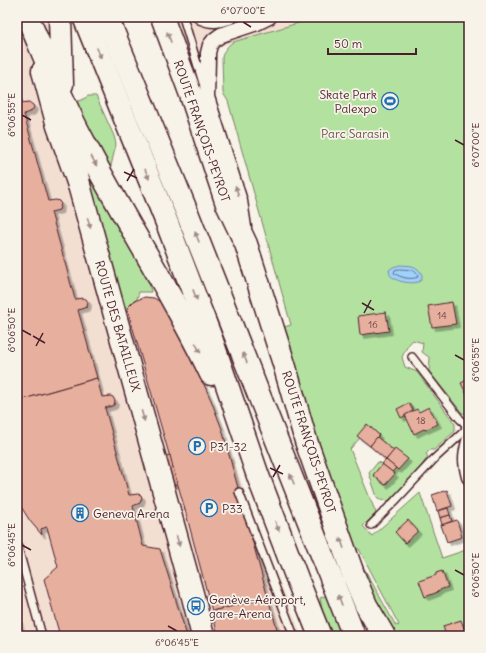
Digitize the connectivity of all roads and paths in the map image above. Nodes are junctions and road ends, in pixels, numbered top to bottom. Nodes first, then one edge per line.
1 (60, 17) edge
2 (84, 17) edge
3 (107, 17) edge
4 (162, 17) edge
5 (183, 17) edge
6 (229, 17) edge
7 (269, 17) edge
8 (28, 18) edge
9 (210, 26) edge
10 (208, 97) junction
11 (63, 101) junction
12 (79, 186) junction
13 (246, 244) junction
14 (412, 357) dead end
15 (469, 428) edge
16 (469, 441) edge
17 (258, 476) junction
18 (469, 477) edge
19 (239, 492) dead end
20 (371, 525) dead end
21 (17, 544) edge
22 (366, 605) junction
23 (42, 636) edge
24 (203, 636) edge
25 (294, 636) edge
26 (320, 636) edge
27 (354, 636) edge
28 (376, 636) edge
29 (384, 636) edge

1 - 11 main road
2 -> 17 main road
27 -> 3 main road
13 -> 4 main road, ROUTE FRANÇOIS-PEYROT
5 - 10 lane
6 - 9 street
7 - 9 street
8 - 11 main road
8 - 12 main road, ROUTE DES BATAILLEUX
9 - 10 street, ROUTE FRANÇOIS-PEYROT
13 -> 10 street, ROUTE FRANÇOIS-PEYROT
11 - 12 main road
11 -> 17 main road
12 -> 24 main road, ROUTE DES BATAILLEUX
22 -> 13 main road, ROUTE FRANÇOIS-PEYROT
14 - 15 lane
15 - 20 lane
16 - 18 street
17 -> 26 main road
19 - 25 lane
21 - 23 lane
22 - 28 main road
22 - 29 main road, ROUTE FRANÇOIS-PEYROT

